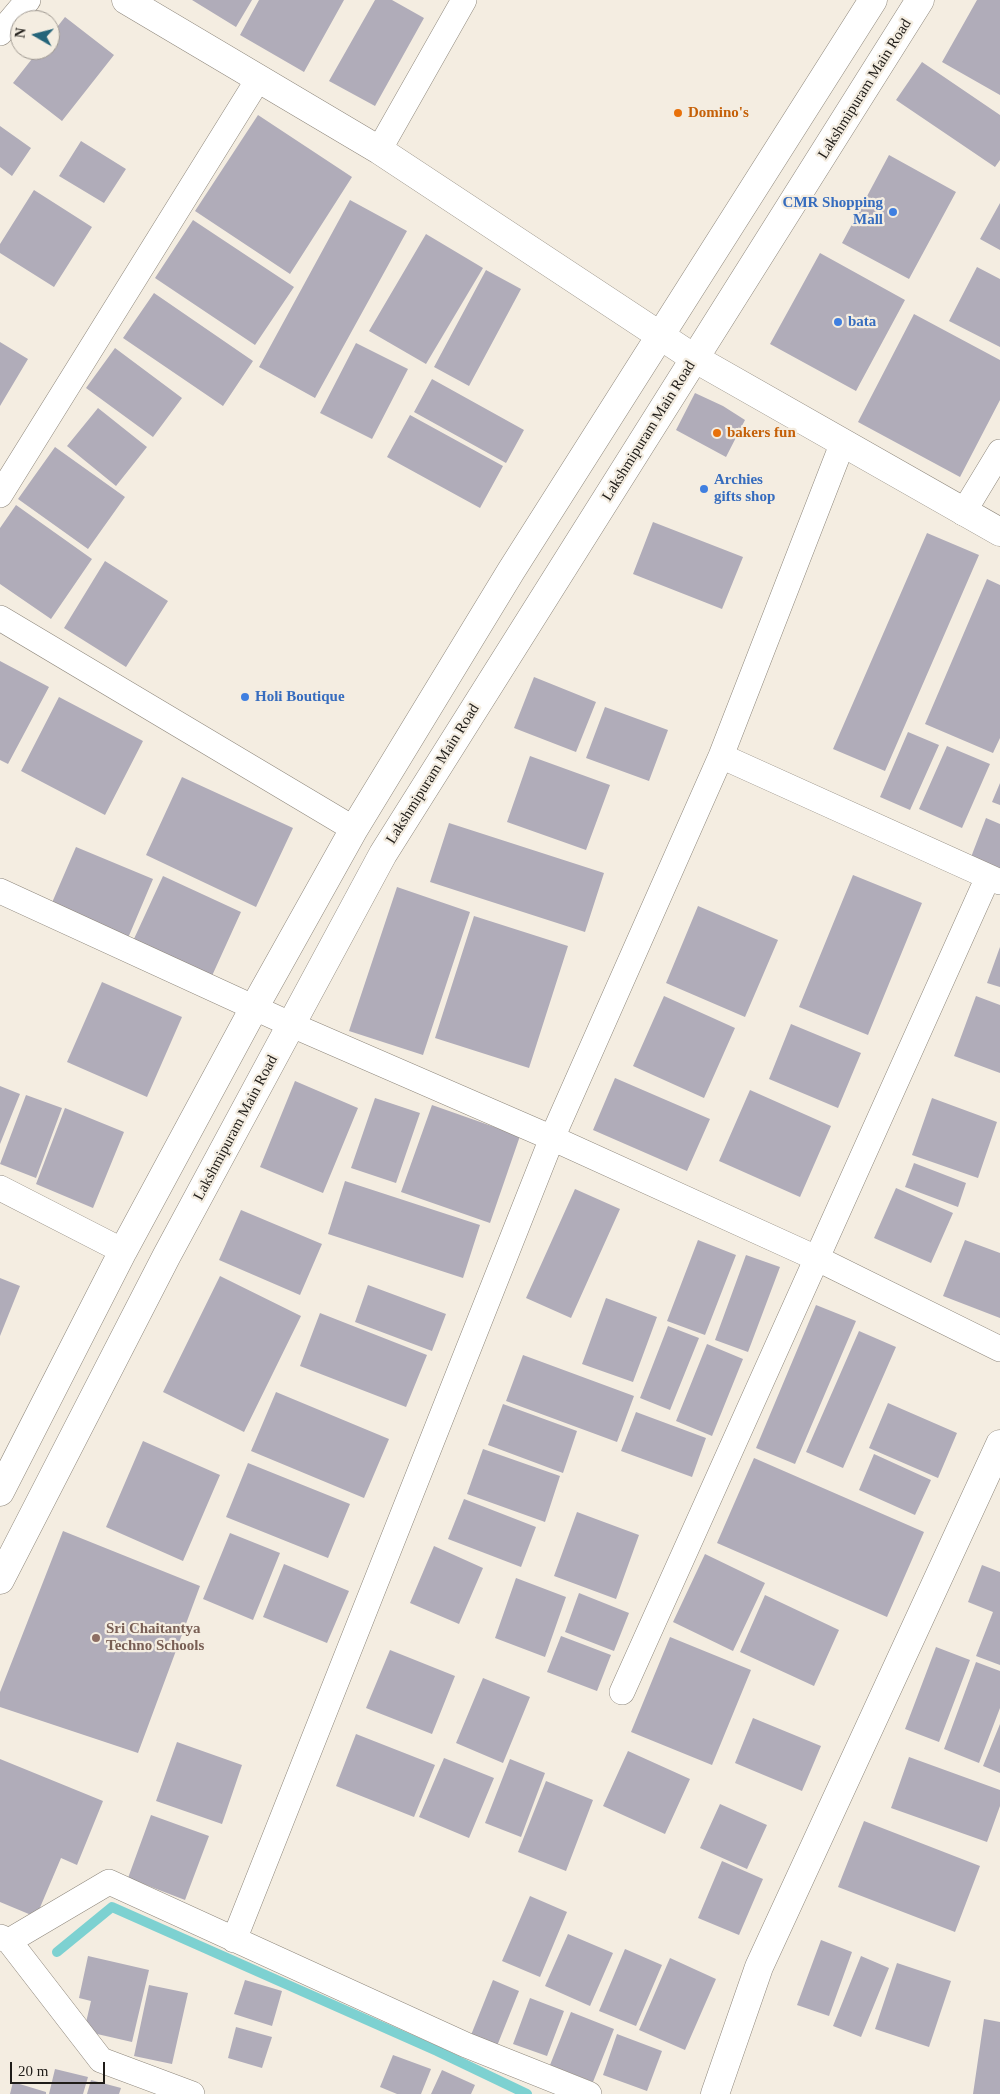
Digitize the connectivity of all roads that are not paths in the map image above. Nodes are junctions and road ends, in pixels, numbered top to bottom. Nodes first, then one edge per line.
1 (28, 0) edge
2 (126, 0) edge
3 (464, 0) edge
4 (873, 0) edge
5 (920, 0) edge
6 (0, 33) edge
7 (259, 78) junction
8 (378, 150) junction
9 (660, 336) junction
10 (694, 358) junction
11 (843, 442) junction
12 (1000, 452) edge
13 (0, 495) edge
14 (963, 513) junction
15 (1000, 532) edge
16 (0, 618) edge
17 (722, 756) junction
18 (354, 830) junction
19 (994, 879) edge
20 (0, 891) edge
21 (254, 1008) junction
22 (292, 1024) junction
23 (552, 1138) junction
24 (0, 1188) edge
25 (123, 1251) junction
26 (816, 1258) junction
27 (1000, 1350) edge
28 (1000, 1444) edge
29 (0, 1492) edge
30 (0, 1580) edge
31 (622, 1692) dead end
32 (4, 1939) edge
33 (234, 1940) junction
34 (192, 2094) edge
35 (589, 2094) edge
36 (715, 2094) edge

1 - 6 street
2 - 7 main road
3 - 8 street
4 - 9 main road
5 - 10 main road, Lakshmipuram Main Road
7 - 8 main road
7 - 13 street
8 - 9 main road
9 - 10 main road
9 - 18 main road
10 - 11 main road
10 - 22 main road, Lakshmipuram Main Road
11 - 14 main road
11 - 17 street
12 - 14 street
14 - 15 main road
16 - 18 street
17 - 19 street
17 - 23 street
18 - 21 main road
19 - 26 street
20 - 21 street
21 - 22 street
21 - 25 main road
22 - 23 street
22 - 30 main road, Lakshmipuram Main Road
23 - 26 street
23 - 33 street
24 - 25 street
25 - 29 main road
26 - 27 street
26 - 31 street
28 - 36 main road
32 - 33 street
32 - 34 street
33 - 35 street

